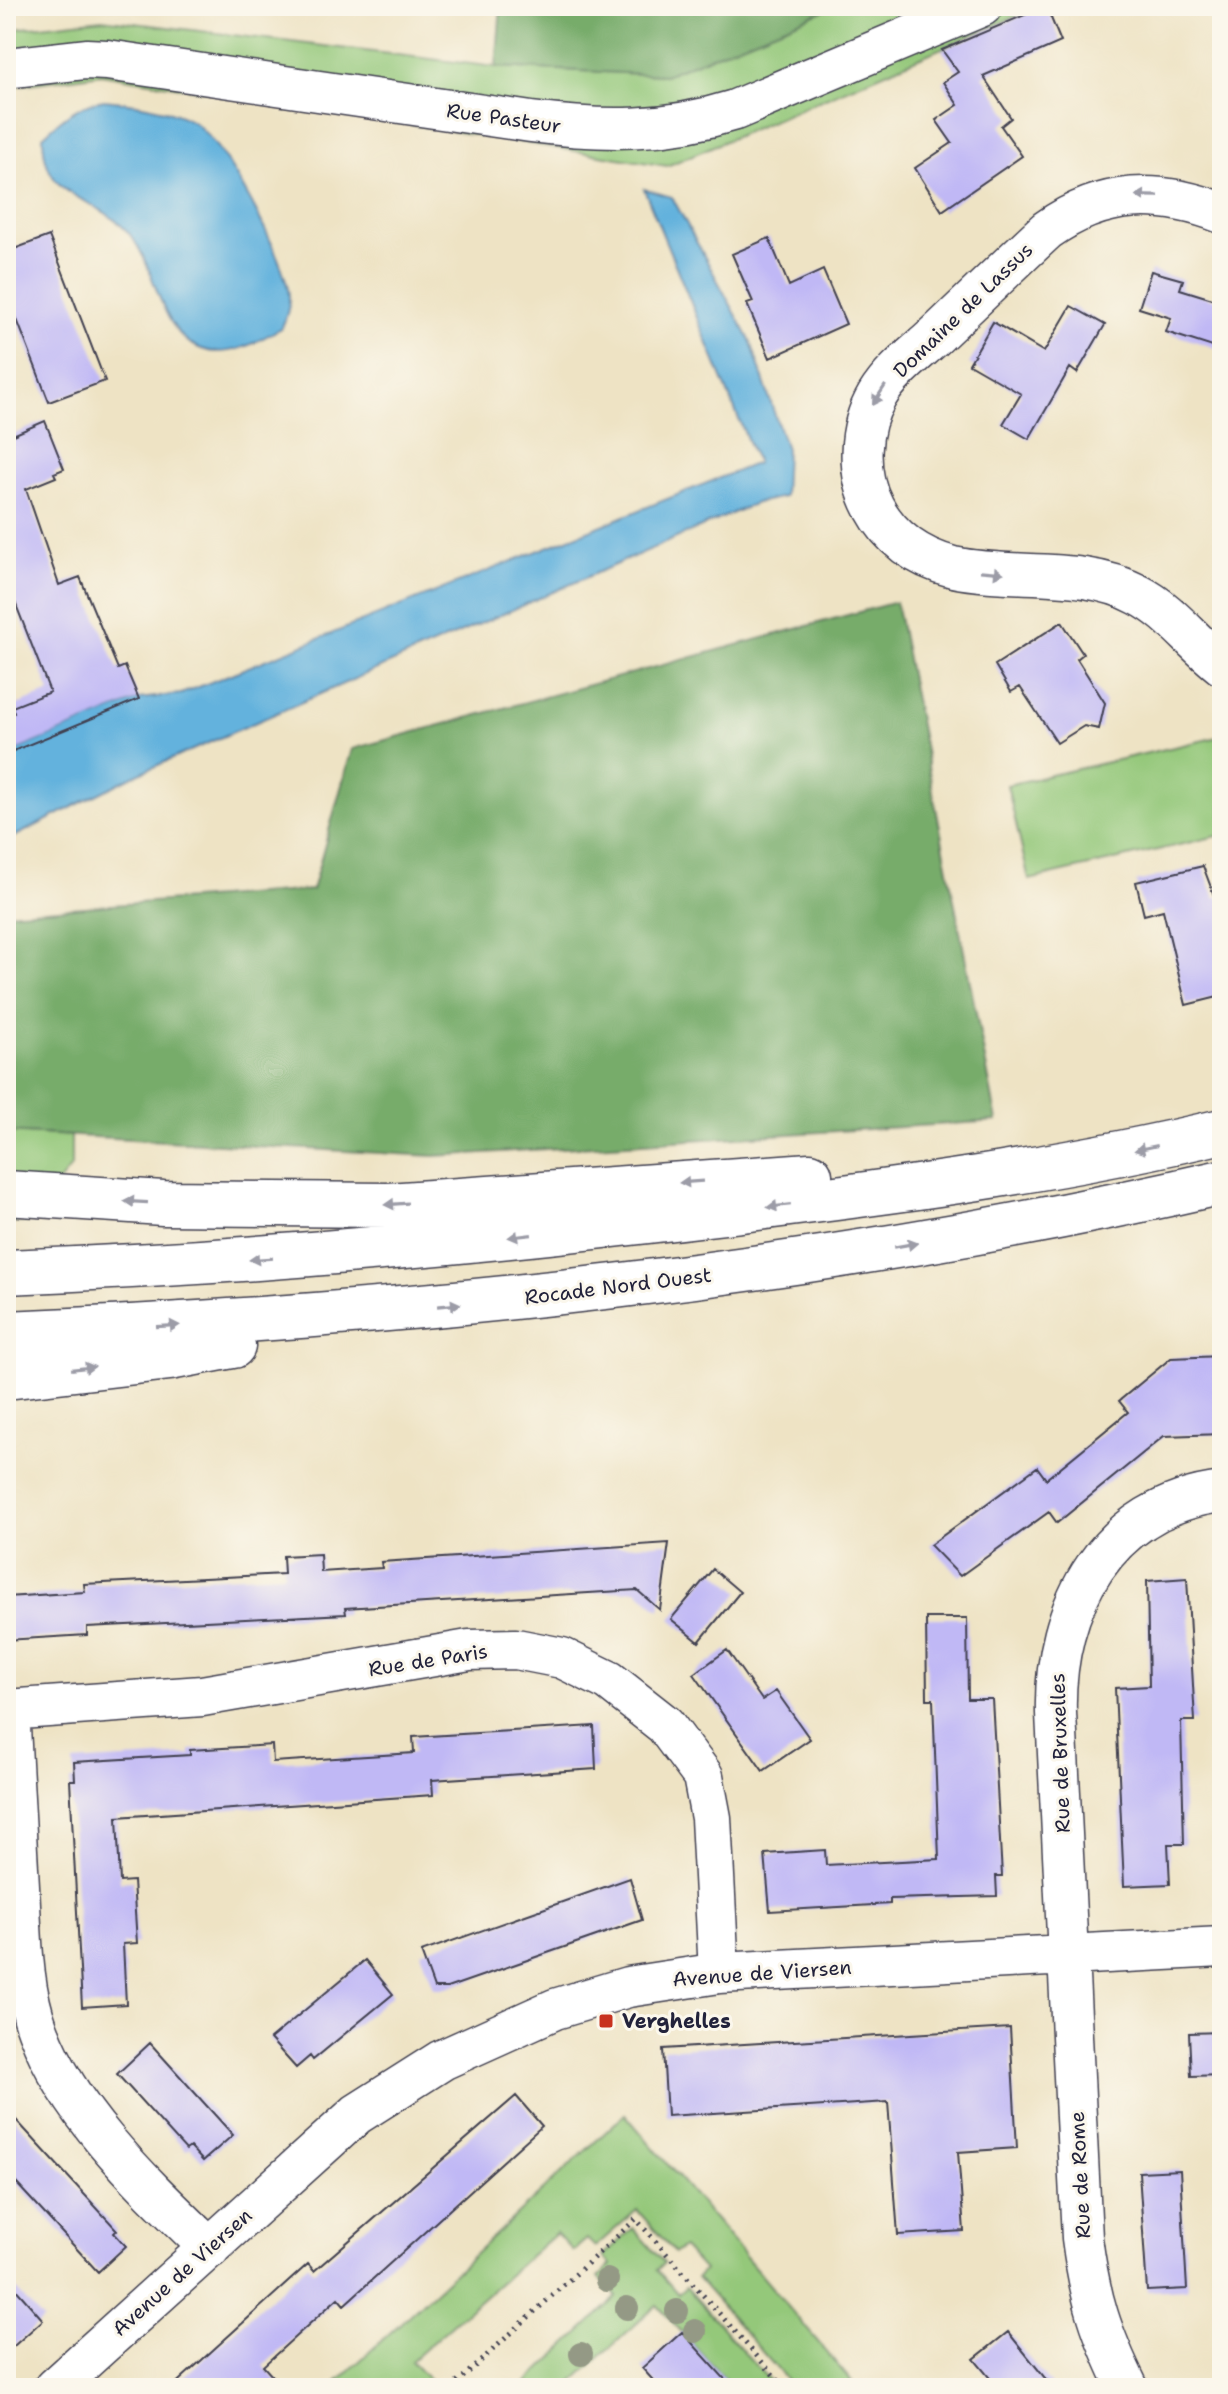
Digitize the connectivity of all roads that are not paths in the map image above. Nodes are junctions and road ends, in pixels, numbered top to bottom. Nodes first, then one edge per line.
1 (982, 6) edge
2 (6, 68) edge
3 (1222, 213) edge
4 (1222, 665) edge
5 (1222, 1131) edge
6 (1077, 1162) junction
7 (1222, 1182) edge
8 (6, 1193) edge
9 (6, 1272) edge
10 (371, 1313) junction
11 (6, 1333) edge
12 (6, 1377) edge
13 (1222, 1492) edge
14 (8, 1710) edge
15 (1222, 1947) edge
16 (1067, 1955) junction
17 (719, 1973) junction
18 (210, 2248) junction
19 (54, 2388) edge
20 (1128, 2388) edge

1 - 2 street, Rue Pasteur
3 -> 4 street, Domaine de Lassus
5 -> 6 highway
6 -> 8 highway
6 -> 9 highway
10 -> 7 highway, Rocade Nord Ouest
11 -> 10 highway, Rocade Nord Ouest
12 -> 10 highway
13 - 16 street, Rue de Bruxelles
14 - 17 street, Rue de Paris
14 - 18 street
15 - 16 street, Avenue de Viersen
16 - 17 street, Avenue de Viersen
16 - 20 street, Rue de Rome
17 - 18 street, Avenue de Viersen
18 - 19 street, Avenue de Viersen

